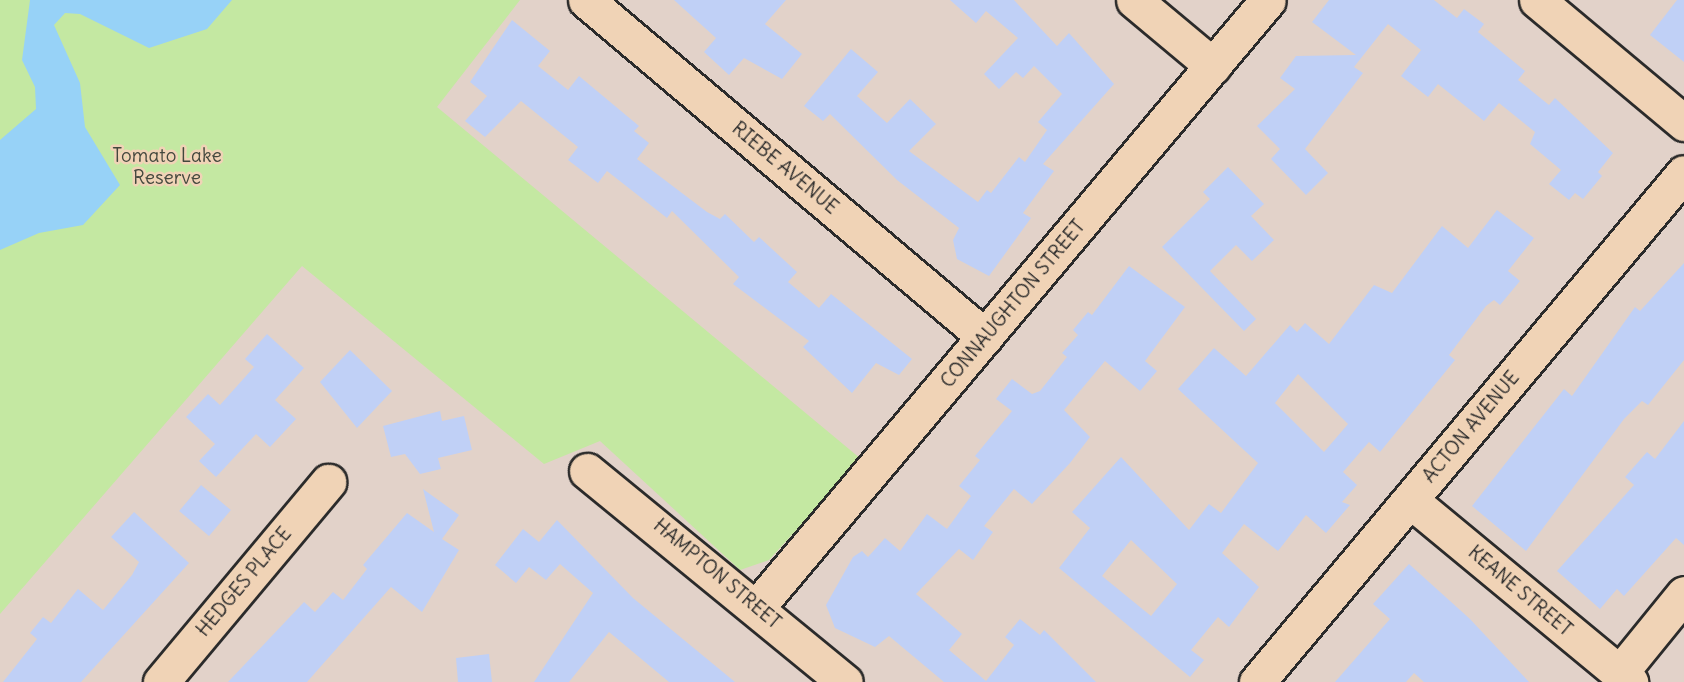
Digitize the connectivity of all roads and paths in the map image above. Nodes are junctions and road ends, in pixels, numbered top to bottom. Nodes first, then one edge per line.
1 (586, 0) edge
2 (1134, 0) edge
3 (1268, 0) edge
4 (1536, 0) edge
5 (1213, 66) junction
6 (1684, 123) edge
7 (1684, 173) edge
8 (985, 337) junction
9 (587, 471) dead end
10 (328, 482) dead end
11 (1410, 500) junction
12 (1684, 594) edge
13 (757, 607) junction
14 (1625, 678) edge
15 (161, 682) edge
16 (845, 682) edge
17 (1257, 682) edge

1 - 8 street, RIEBE AVENUE
2 - 5 street
3 - 5 street, CONNAUGHTON STREET
4 - 6 street
5 - 8 street, CONNAUGHTON STREET
7 - 11 street, ACTON AVENUE
8 - 13 street, CONNAUGHTON STREET
9 - 13 street, HAMPTON STREET
10 - 15 street, HEDGES PLACE
11 - 14 street, KEANE STREET
11 - 17 street, ACTON AVENUE
12 - 14 street
13 - 16 street, HAMPTON STREET

